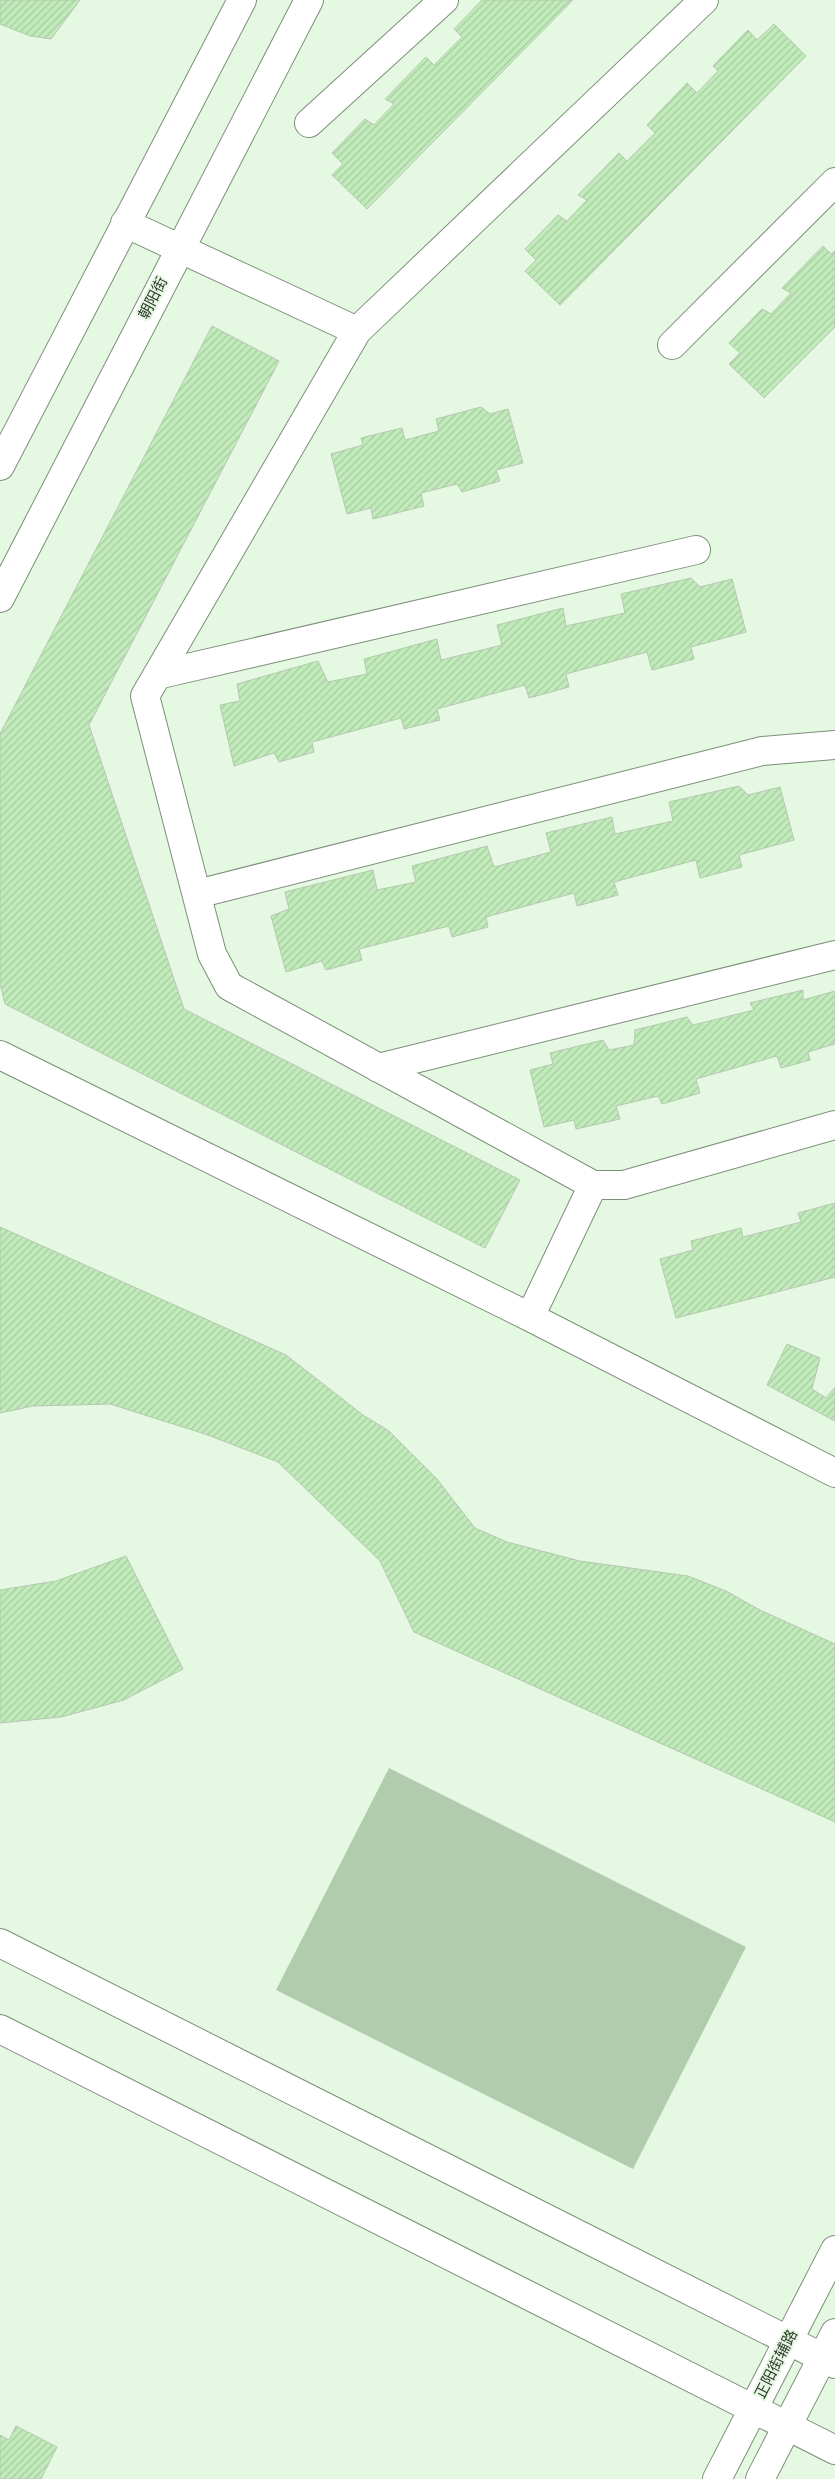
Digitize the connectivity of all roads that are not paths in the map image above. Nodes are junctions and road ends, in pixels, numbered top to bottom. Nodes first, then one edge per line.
1 (242, 0) edge
2 (309, 0) edge
3 (444, 0) edge
4 (704, 0) edge
5 (309, 123) dead end
6 (835, 182) edge
7 (125, 223) junction
8 (179, 249) junction
9 (357, 331) junction
10 (672, 345) dead end
11 (0, 466) edge
12 (696, 550) dead end
13 (0, 598) edge
14 (158, 675) junction
15 (835, 745) edge
16 (197, 894) junction
17 (835, 955) edge
18 (0, 1055) edge
19 (378, 1068) junction
20 (835, 1125) edge
21 (593, 1186) junction
22 (530, 1317) junction
23 (835, 1473) edge
24 (0, 1943) edge
25 (0, 2029) edge
26 (835, 2250) edge
27 (835, 2332) edge
28 (788, 2341) junction
29 (829, 2361) edge
30 (753, 2410) junction
31 (787, 2426) junction
32 (835, 2450) edge
33 (717, 2479) edge
34 (760, 2479) edge

1 - 7 street
2 - 8 street, 朝阳街
3 - 5 street
4 - 9 street
6 - 10 street
7 - 8 street
7 - 11 street
8 - 9 street
8 - 13 street, 朝阳街
9 - 14 street
12 - 14 street
14 - 16 street
15 - 16 street
16 - 19 street
17 - 19 street
18 - 22 street
19 - 21 street
20 - 21 street
21 - 22 street
22 - 23 street
24 - 28 street
25 - 30 street
26 - 28 street, 正阳街辅路
27 - 29 street
28 - 29 street
28 - 30 street, 正阳街辅路
29 - 31 street
30 - 31 street
30 - 33 street, 正阳街辅路
31 - 32 street
31 - 34 street

